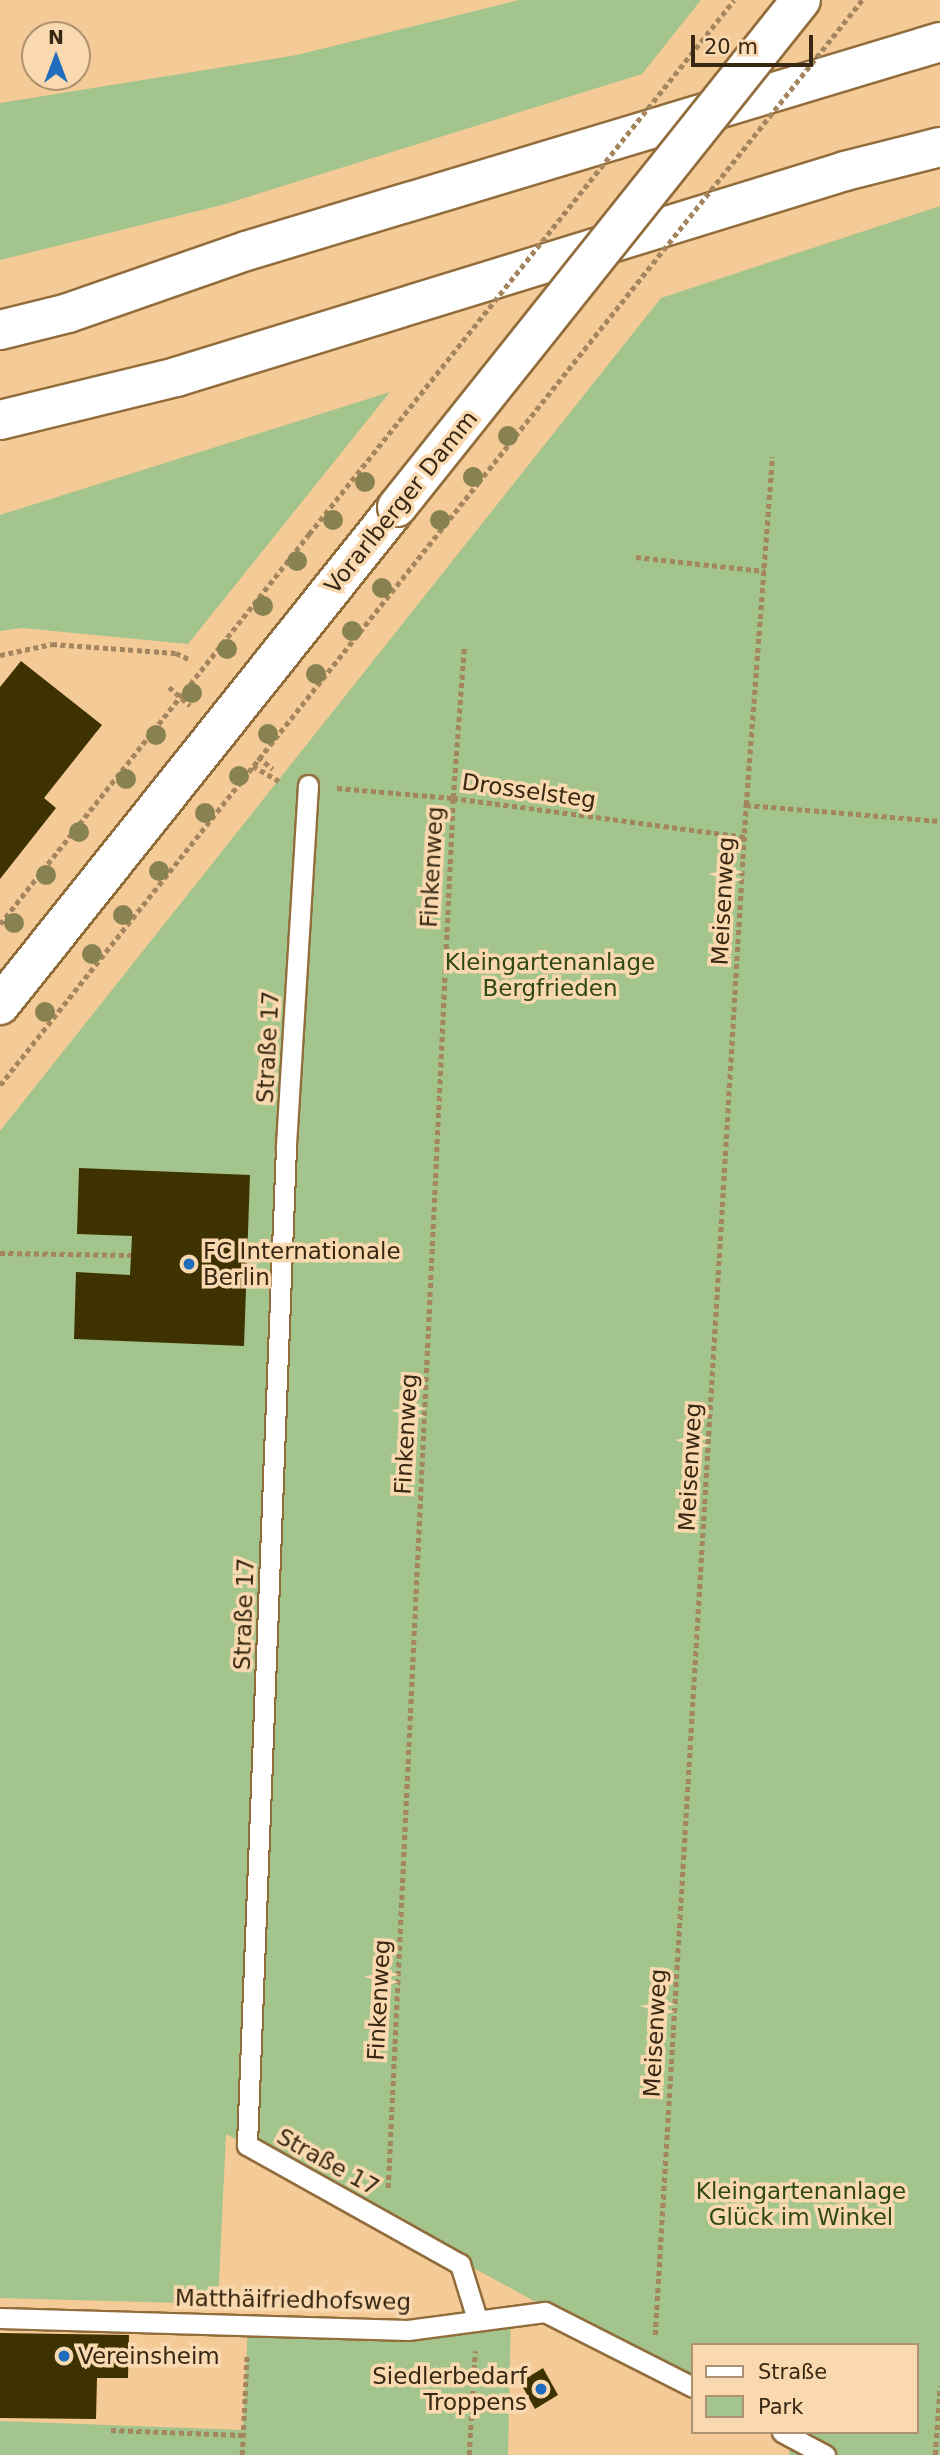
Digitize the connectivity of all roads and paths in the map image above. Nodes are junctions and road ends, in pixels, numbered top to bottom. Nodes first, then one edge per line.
1 (734, 0) edge
2 (801, 0) edge
3 (862, 0) edge
4 (940, 42) edge
5 (940, 146) edge
6 (0, 330) edge
7 (15, 416) edge
8 (0, 439) edge
9 (772, 457) dead end
10 (636, 557) dead end
11 (765, 571) junction
12 (464, 648) dead end
13 (0, 655) edge
14 (191, 660) dead end
15 (169, 687) dead end
16 (180, 697) junction
17 (191, 705) dead end
18 (250, 750) dead end
19 (260, 758) junction
20 (253, 766) junction
21 (273, 769) dead end
22 (299, 784) junction
23 (453, 798) junction
24 (747, 805) junction
25 (940, 821) edge
26 (745, 837) junction
27 (0, 924) edge
28 (0, 1005) edge
29 (0, 1085) edge
30 (0, 1253) edge
31 (131, 1255) dead end
32 (387, 2222) junction
33 (0, 2318) edge
34 (477, 2319) junction
35 (248, 2325) junction
36 (652, 2365) junction
37 (692, 2386) edge
38 (940, 2386) edge
39 (111, 2430) dead end
40 (786, 2434) edge
41 (243, 2435) junction
42 (242, 2455) edge
43 (469, 2455) edge
44 (825, 2455) edge
45 (935, 2455) edge

1 - 16 path, bridge
2 - 28 main road, Vorarlberger Damm, bridge
3 - 19 path, bridge
4 - 6 main road
5 - 7 main road
7 - 8 main road
9 - 11 path, Meisenweg
10 - 11 path
11 - 24 path, Meisenweg
12 - 23 path, Finkenweg
13 - 14 path
15 - 16 path
16 - 17 path
16 - 27 path
18 - 19 path
19 - 20 path
19 - 21 path
20 - 22 path, Drosselsteg
20 - 29 path
22 - 23 path, Drosselsteg
22 - 32 lane, Straße 17
23 - 26 path, Drosselsteg
23 - 32 path, Finkenweg
24 - 25 path
24 - 26 path, Meisenweg
26 - 36 path, Meisenweg
30 - 31 path
32 - 34 lane, Straße 17
33 - 35 lane, Matthäifriedhofsweg
34 - 35 lane, Matthäifriedhofsweg
34 - 36 lane, Matthäifriedhofsweg
34 - 43 path
35 - 41 path
36 - 37 lane, Matthäifriedhofsweg
38 - 45 path
39 - 41 path
40 - 44 lane
41 - 42 path

